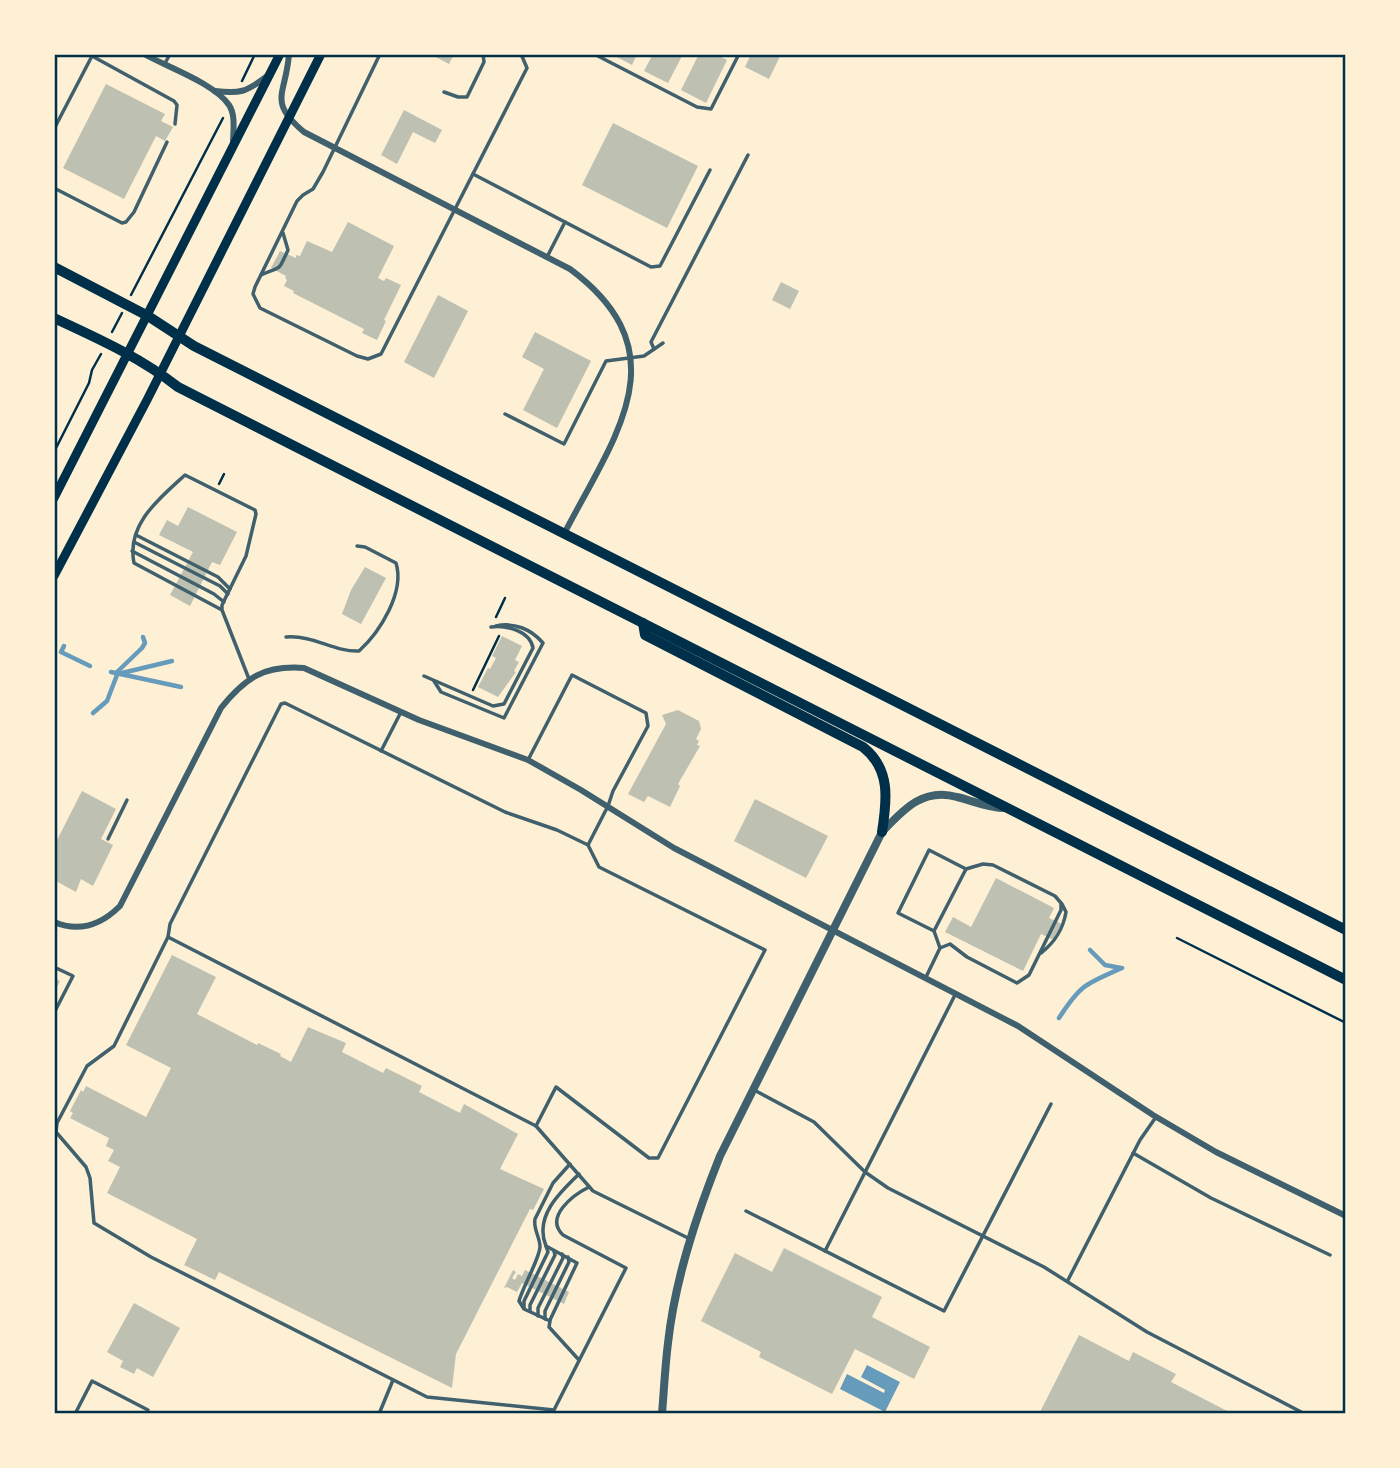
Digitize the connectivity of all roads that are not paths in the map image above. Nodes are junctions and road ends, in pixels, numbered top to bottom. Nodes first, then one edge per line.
1 (144, 54) edge
2 (170, 54) edge
3 (281, 54) edge
4 (289, 54) edge
5 (321, 54) edge
6 (380, 54) edge
7 (483, 54) edge
8 (522, 54) edge
9 (594, 54) edge
10 (739, 54) edge
11 (92, 55) edge
12 (164, 65) junction
13 (270, 74) junction
14 (215, 91) junction
15 (443, 92) dead end
16 (288, 119) junction
17 (175, 124) dead end
18 (54, 129) edge
19 (167, 142) dead end
20 (336, 148) junction
21 (233, 149) junction
22 (748, 155) dead end
23 (710, 170) dead end
24 (473, 174) junction
25 (54, 188) edge
26 (454, 209) junction
27 (565, 222) junction
28 (282, 231) junction
29 (547, 257) junction
30 (54, 267) edge
31 (260, 276) junction
32 (148, 316) junction
33 (54, 318) edge
34 (178, 334) junction
35 (663, 343) dead end
36 (654, 349) junction
37 (129, 353) junction
38 (631, 357) junction
39 (159, 372) junction
40 (505, 414) dead end
41 (54, 498) edge
42 (564, 534) junction
43 (136, 535) junction
44 (134, 542) junction
45 (357, 546) dead end
46 (132, 551) junction
47 (54, 576) edge
48 (230, 589) junction
49 (228, 594) junction
50 (224, 602) junction
51 (222, 610) junction
52 (643, 623) junction
53 (286, 637) dead end
54 (424, 676) dead end
55 (249, 678) junction
56 (435, 681) junction
57 (401, 712) junction
58 (381, 751) junction
59 (528, 760) junction
60 (127, 800) dead end
61 (608, 806) junction
62 (1008, 808) junction
63 (882, 832) junction
64 (108, 839) dead end
65 (588, 845) junction
66 (966, 869) junction
67 (1061, 903) junction
68 (54, 922) edge
69 (833, 929) junction
70 (1346, 930) edge
71 (934, 931) junction
72 (168, 937) junction
73 (940, 948) junction
74 (1040, 954) junction
75 (54, 967) edge
76 (926, 977) junction
77 (1346, 980) edge
78 (956, 993) junction
79 (57, 1001) edge
80 (54, 1013) edge
81 (753, 1090) junction
82 (1051, 1104) dead end
83 (1156, 1117) junction
84 (536, 1126) junction
85 (1133, 1153) junction
86 (570, 1164) junction
87 (865, 1172) junction
88 (579, 1174) junction
89 (589, 1187) junction
90 (746, 1211) dead end
91 (1346, 1216) edge
92 (981, 1236) junction
93 (690, 1239) junction
94 (546, 1246) junction
95 (553, 1250) junction
96 (825, 1251) junction
97 (562, 1254) junction
98 (1330, 1255) dead end
99 (568, 1257) junction
100 (1068, 1280) junction
101 (524, 1309) junction
102 (530, 1312) junction
103 (538, 1316) junction
104 (547, 1320) junction
105 (579, 1360) junction
106 (393, 1380) junction
107 (75, 1414) edge
108 (146, 1414) edge
109 (379, 1414) edge
110 (662, 1414) edge
111 (1305, 1414) edge

1 - 12 street
2 - 12 lane
3 - 13 main road
4 - 16 street
5 - 16 main road
6 - 20 lane
7 - 15 lane
8 - 24 lane
9 - 10 lane
11 - 17 lane
11 - 18 lane
12 - 14 street
13 - 14 street
13 - 21 main road
14 - 21 street
16 - 20 street
16 - 34 main road
19 - 25 lane
20 - 26 street
20 - 28 lane
21 - 32 main road
22 - 36 lane
23 - 27 lane
24 - 26 lane
24 - 27 lane
26 - 29 street
26 - 31 lane
27 - 29 lane
28 - 31 lane
28 - 31 lane
29 - 38 street
30 - 32 main road
32 - 34 main road
32 - 37 main road
33 - 37 main road
34 - 39 main road
34 - 42 main road
35 - 36 lane
36 - 38 lane
37 - 39 main road
37 - 41 main road
38 - 40 lane
38 - 42 street
39 - 47 main road
39 - 52 main road
42 - 70 main road
43 - 44 lane
43 - 48 lane
43 - 48 lane
44 - 46 lane
44 - 49 lane
45 - 53 lane
46 - 50 lane
46 - 51 lane
48 - 49 lane
49 - 50 lane
50 - 51 lane
51 - 55 lane
52 - 62 main road
52 - 63 main road
54 - 56 lane
55 - 57 street
55 - 68 street
56 - 56 lane
57 - 58 lane
57 - 59 street
58 - 65 lane
58 - 72 lane
59 - 61 street
59 - 61 lane
60 - 64 lane
61 - 65 lane
61 - 69 street
62 - 63 street
62 - 77 main road
63 - 69 street
65 - 84 lane
66 - 67 lane
66 - 71 lane
66 - 71 lane
67 - 74 lane
67 - 74 lane
69 - 76 street
69 - 81 street
71 - 73 lane
72 - 84 lane
72 - 106 lane
73 - 74 lane
73 - 76 lane
75 - 79 lane
76 - 78 street
78 - 83 street
78 - 87 lane
79 - 80 lane
81 - 87 lane
81 - 93 street
82 - 92 lane
83 - 85 lane
83 - 91 street
84 - 86 lane
85 - 98 lane
85 - 100 lane
86 - 88 lane
86 - 101 lane
87 - 92 lane
87 - 96 lane
88 - 89 lane
88 - 94 lane
89 - 93 lane
89 - 105 lane
90 - 96 lane
92 - 96 lane
92 - 100 lane
93 - 110 street
94 - 95 lane
94 - 101 lane
95 - 97 lane
95 - 102 lane
97 - 99 lane
97 - 103 lane
99 - 104 lane
99 - 104 lane
100 - 111 lane
101 - 102 lane
102 - 103 lane
103 - 104 lane
104 - 105 lane
105 - 106 lane
106 - 109 lane
107 - 108 lane

